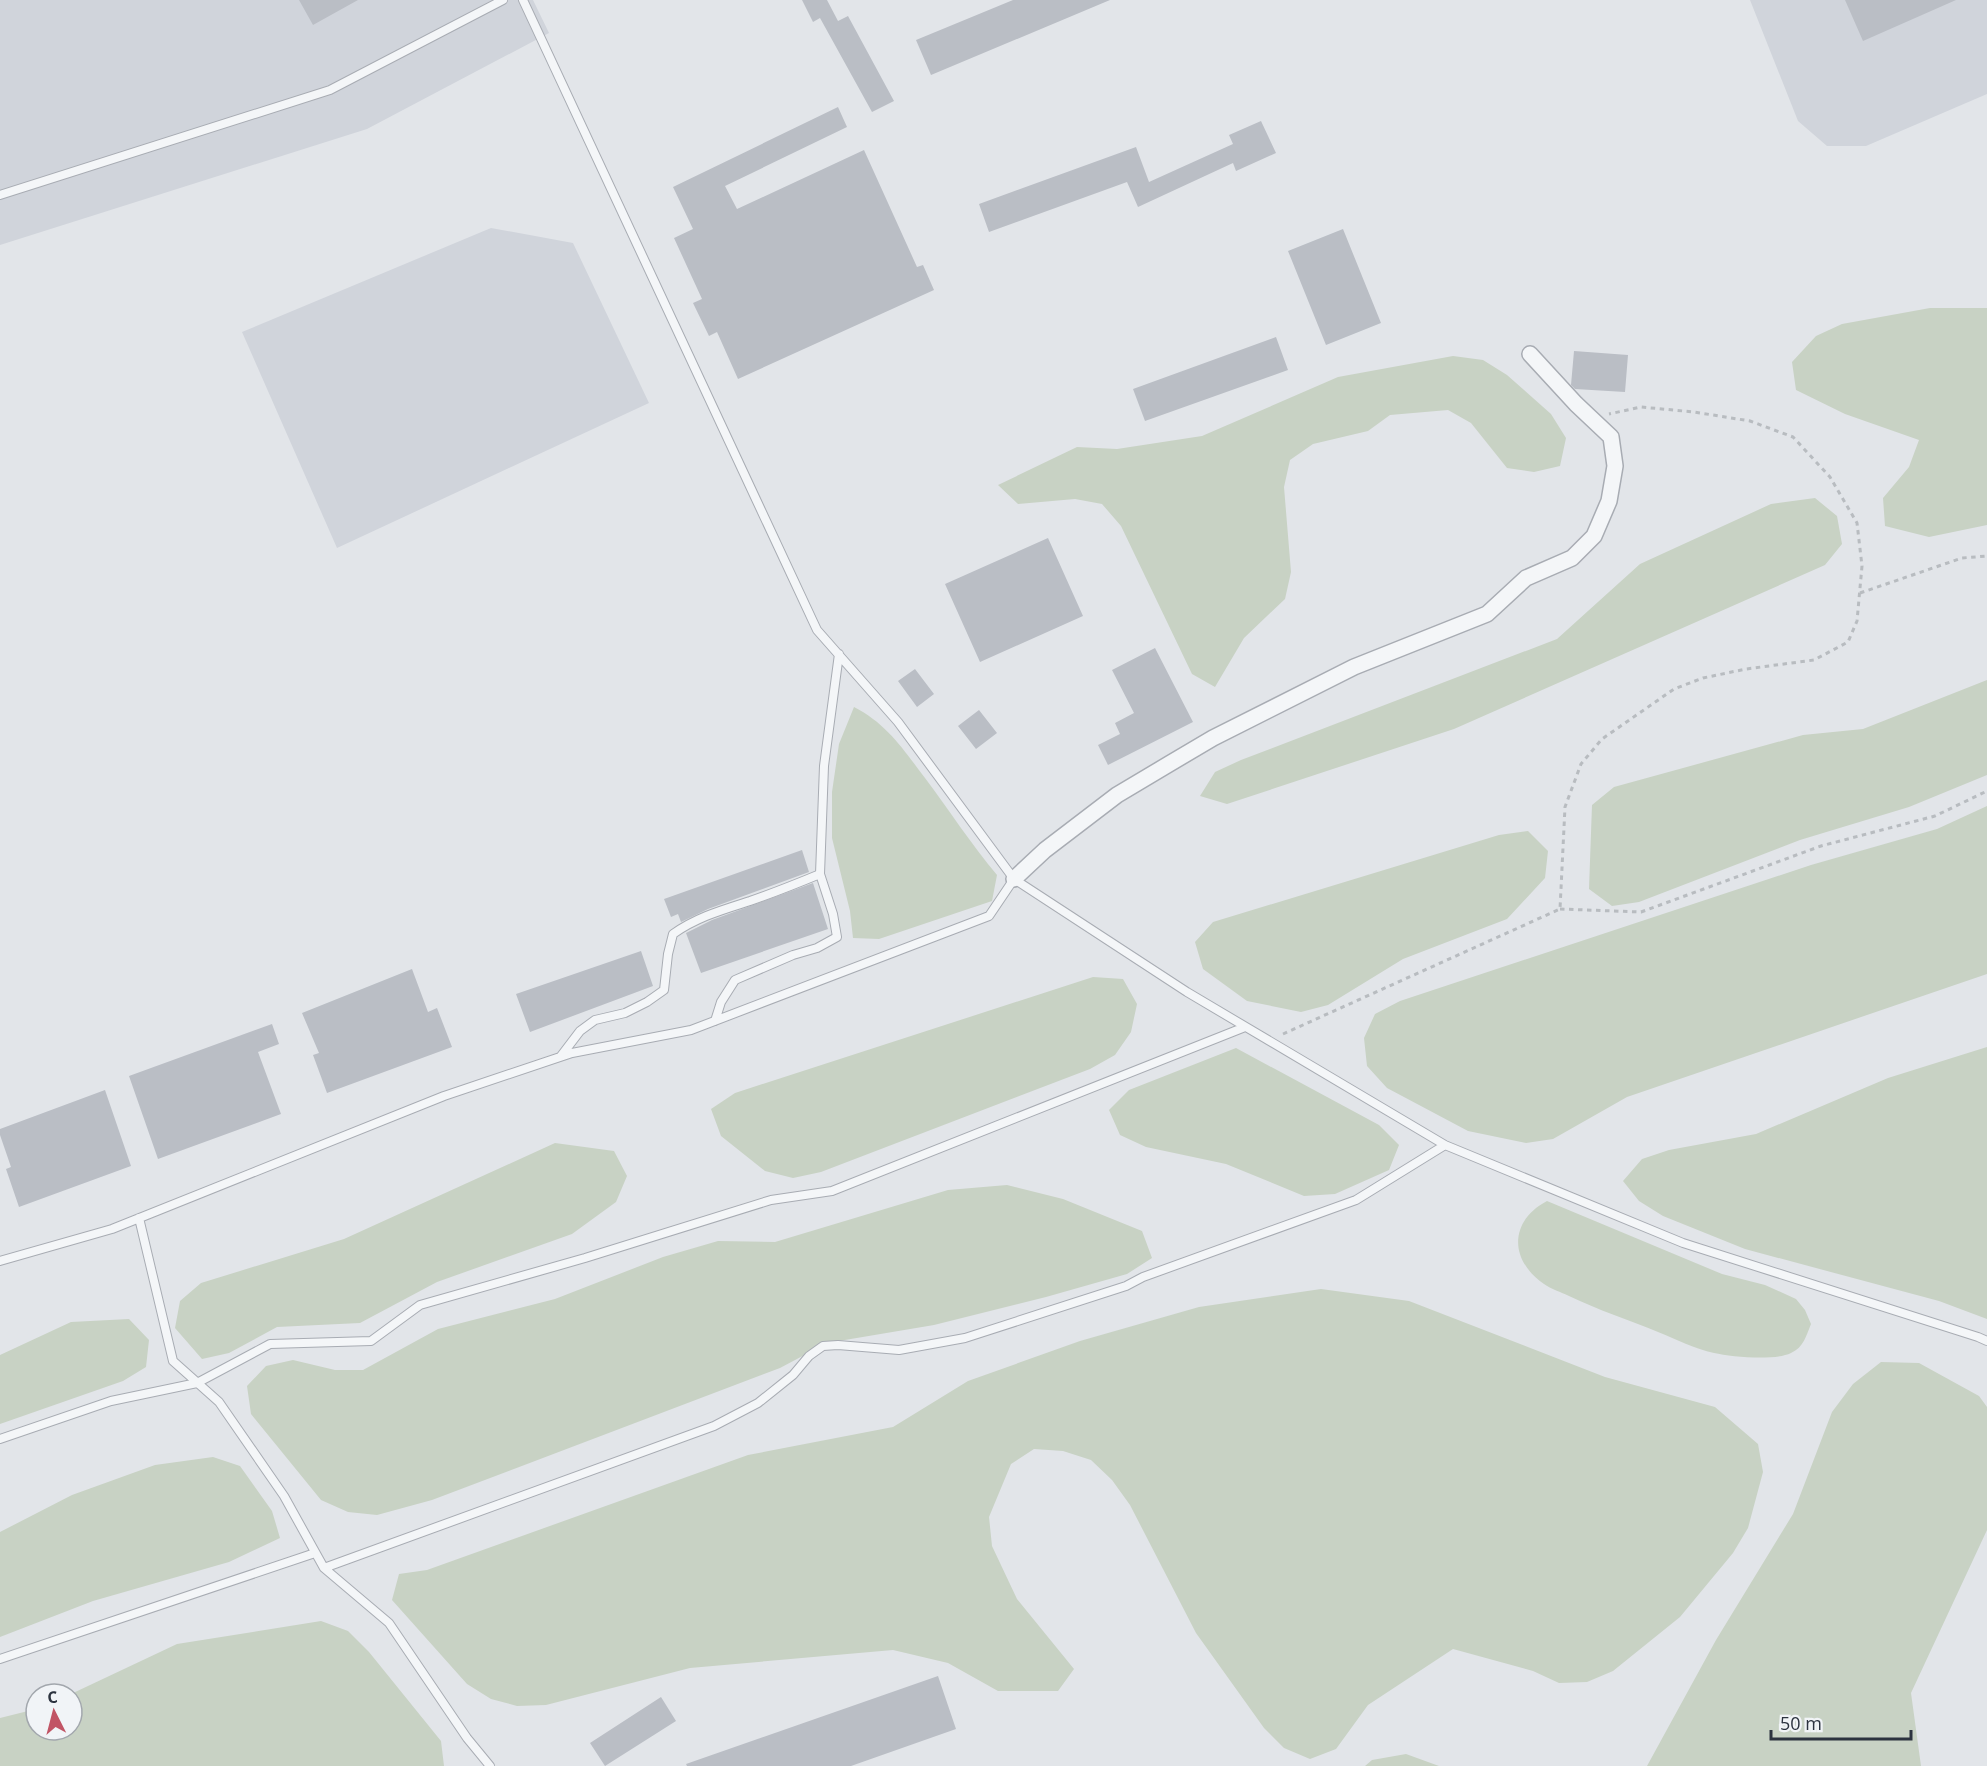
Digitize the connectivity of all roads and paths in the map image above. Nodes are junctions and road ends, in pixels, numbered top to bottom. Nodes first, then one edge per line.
1 (502, 0) edge
2 (523, 0) edge
3 (0, 195) edge
4 (1530, 354) dead end
5 (1590, 417) junction
6 (1987, 556) edge
7 (1860, 593) junction
8 (839, 654) junction
9 (1987, 791) edge
10 (820, 874) junction
11 (1014, 879) junction
12 (1560, 909) junction
13 (715, 1021) junction
14 (1245, 1027) junction
15 (1268, 1040) junction
16 (560, 1057) junction
17 (1445, 1145) junction
18 (139, 1218) junction
19 (0, 1261) edge
20 (1987, 1341) edge
21 (197, 1383) junction
22 (0, 1439) edge
23 (315, 1553) junction
24 (324, 1568) junction
25 (0, 1659) edge
26 (490, 1766) edge

1 - 3 lane
2 - 8 lane
4 - 5 street
5 - 7 path
5 - 11 street
6 - 7 path
7 - 12 path
8 - 10 lane
8 - 11 lane
9 - 12 path
10 - 13 lane
10 - 16 lane
11 - 13 lane
11 - 14 lane
12 - 15 path
13 - 16 lane
14 - 15 lane
14 - 21 lane
15 - 17 lane
16 - 18 lane
17 - 20 lane
17 - 24 lane
18 - 19 lane
18 - 21 lane
21 - 22 lane
21 - 23 lane
23 - 24 lane
23 - 25 lane
24 - 26 lane

